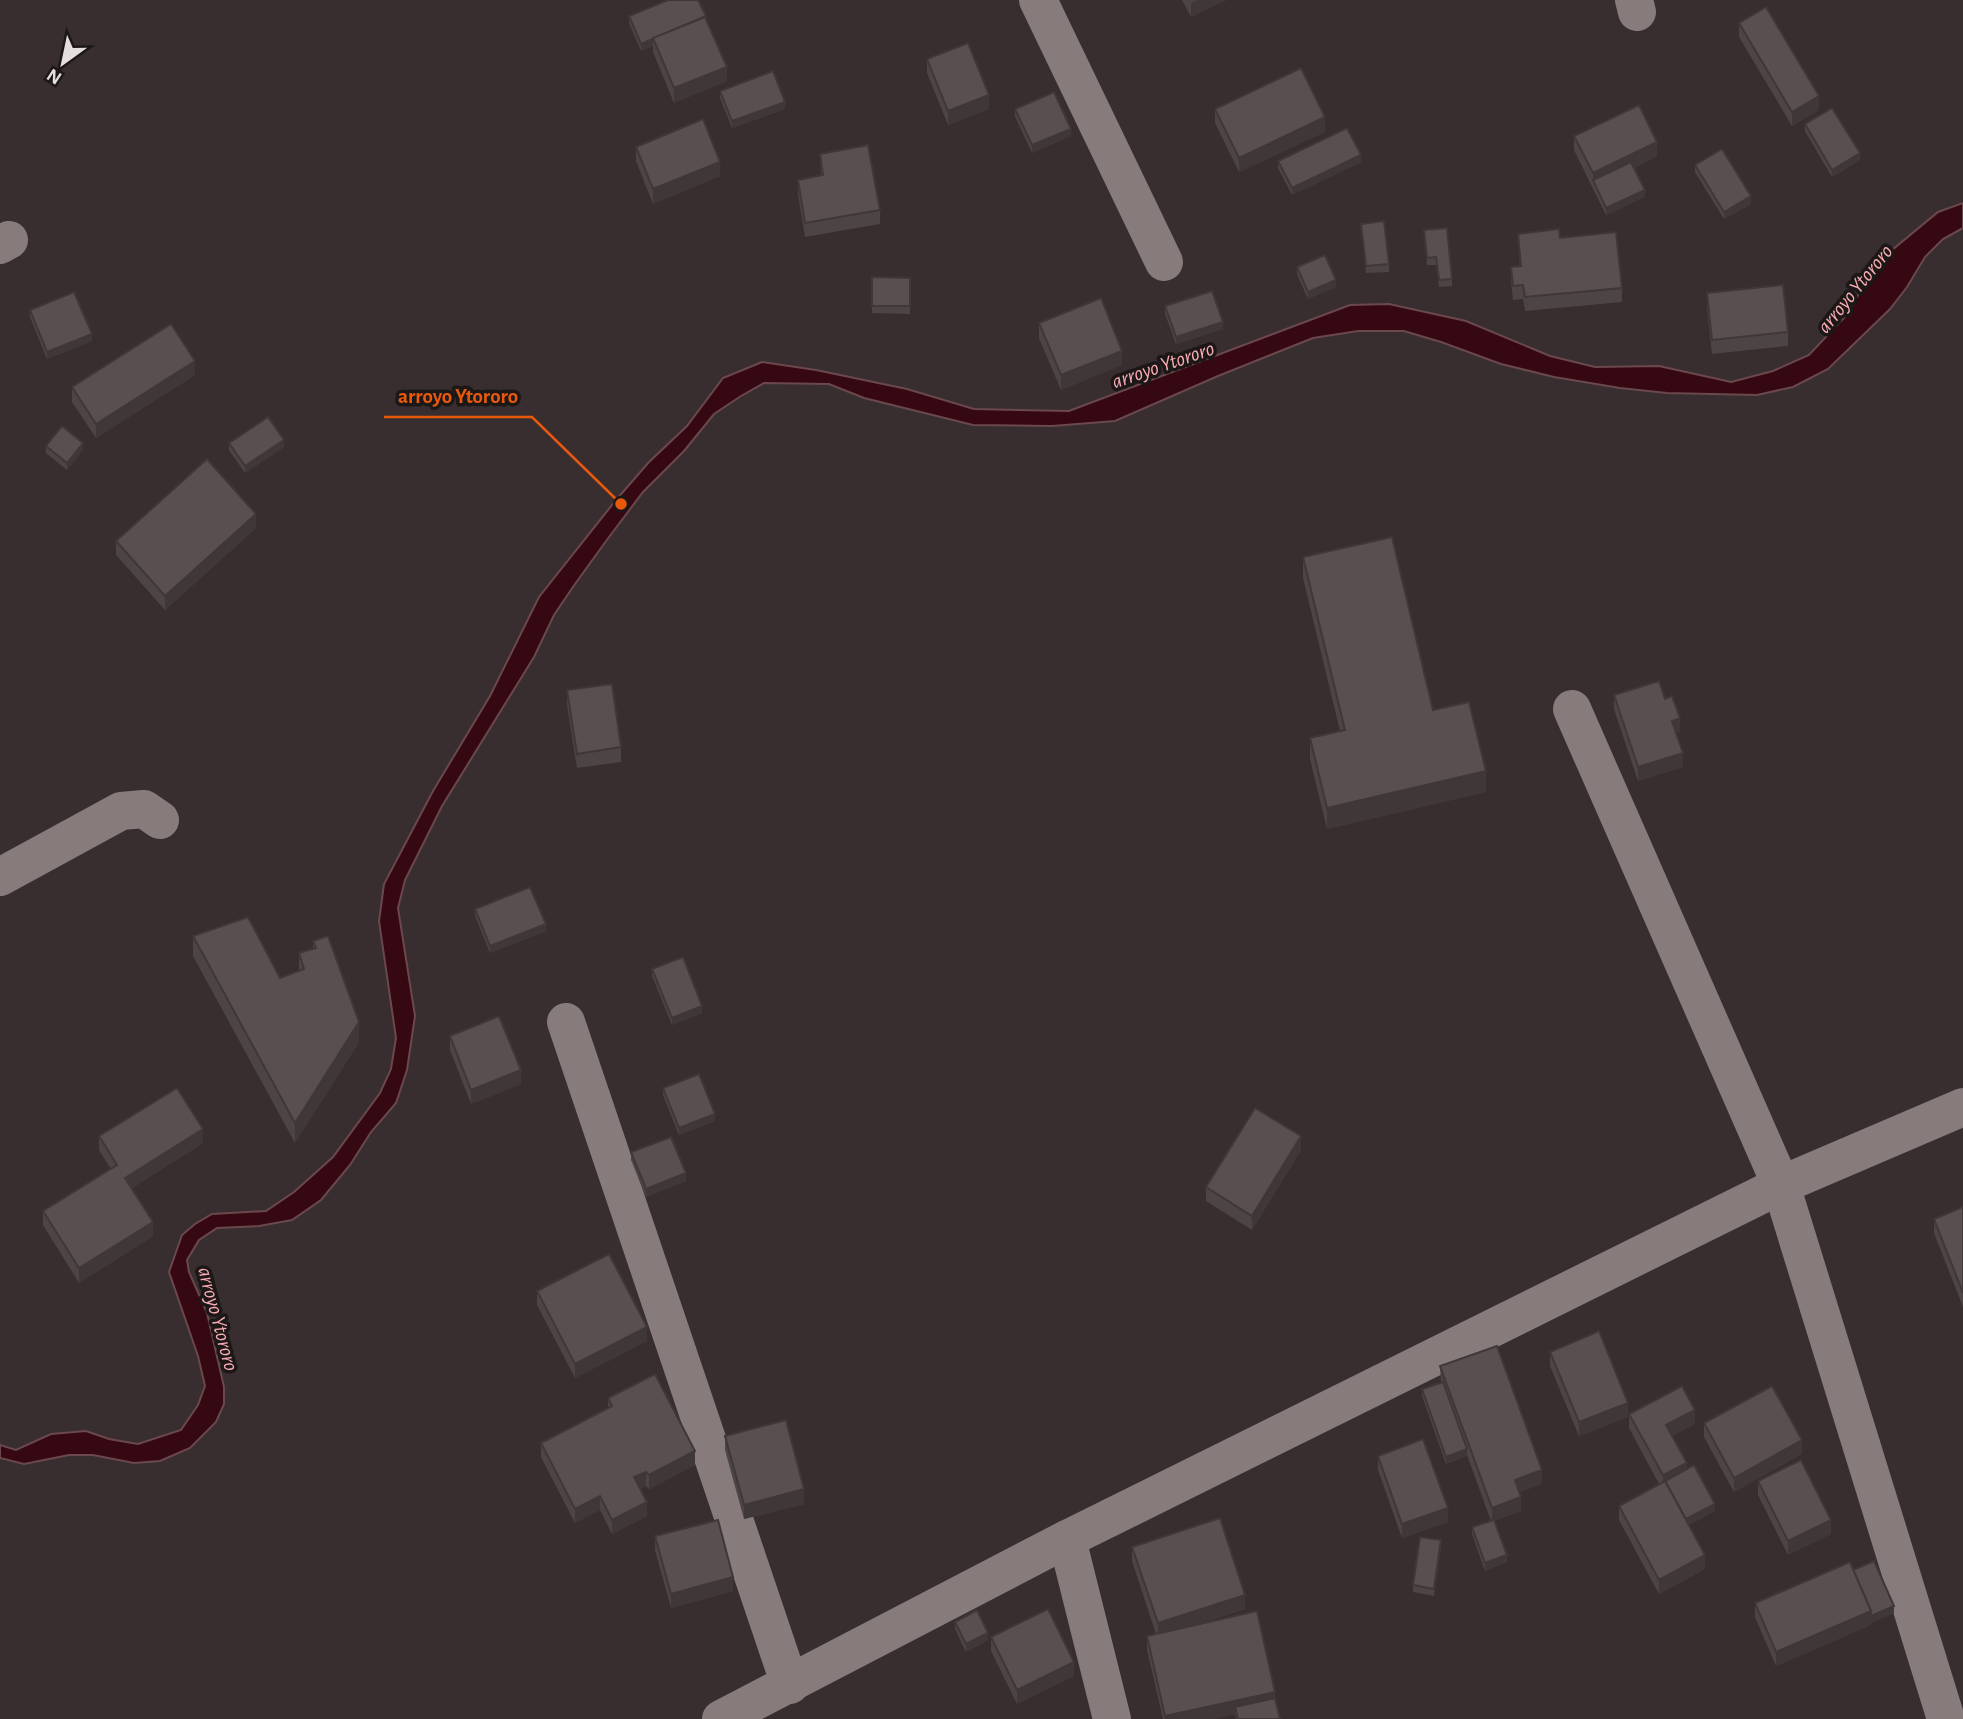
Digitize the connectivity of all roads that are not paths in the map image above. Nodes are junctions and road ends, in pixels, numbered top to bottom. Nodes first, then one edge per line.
1 (1038, 0) edge
2 (1164, 262) dead end
3 (1572, 709) dead end
4 (160, 820) dead end
5 (0, 877) edge
6 (566, 1022) dead end
7 (1963, 1107) edge
8 (1781, 1185) junction
9 (1067, 1539) junction
10 (790, 1685) junction
11 (721, 1719) edge
12 (1112, 1719) edge
13 (1946, 1719) edge

1 - 2 street
3 - 8 street
4 - 5 street
6 - 10 street
7 - 8 street
8 - 9 street
8 - 13 street
9 - 10 street
9 - 12 street
10 - 11 street

